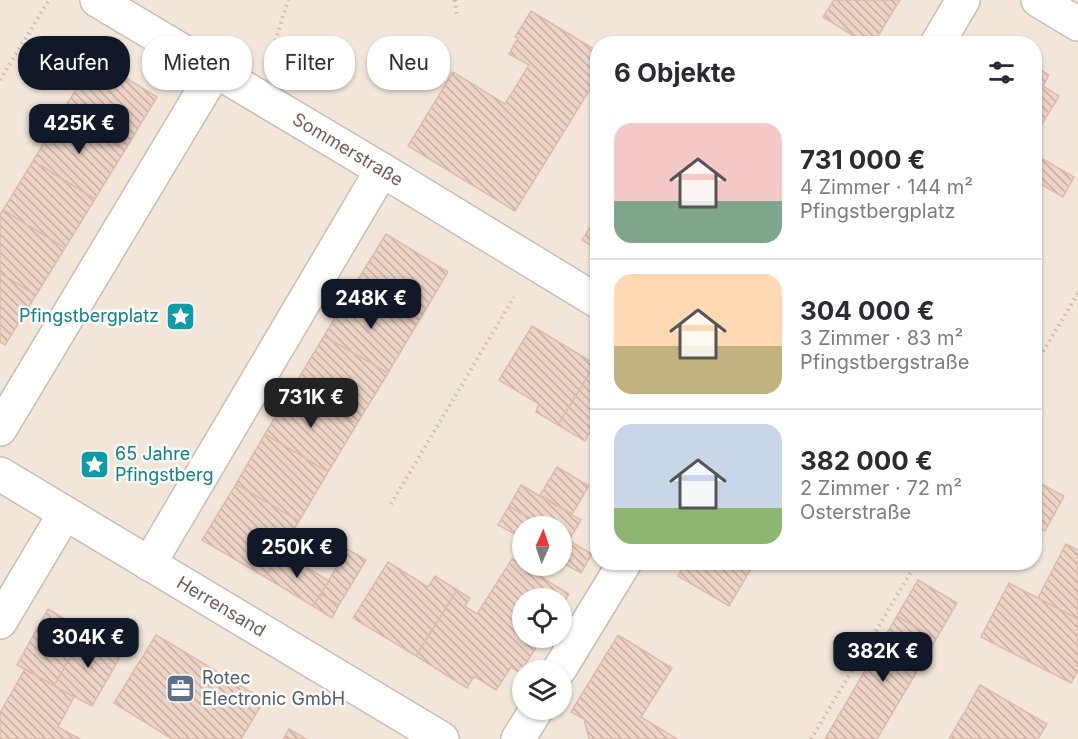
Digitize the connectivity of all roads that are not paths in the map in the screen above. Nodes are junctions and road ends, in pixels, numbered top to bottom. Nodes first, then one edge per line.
1 (97, 0) edge
2 (963, 0) edge
3 (1038, 0) edge
4 (1078, 24) edge
5 (157, 36) edge
6 (942, 36) edge
7 (204, 90) edge
8 (248, 90) edge
9 (381, 170) junction
10 (590, 297) edge
11 (0, 429) edge
12 (0, 474) edge
13 (65, 513) junction
14 (149, 564) junction
15 (620, 570) edge
16 (0, 622) edge
17 (565, 660) edge
18 (530, 720) edge
19 (442, 739) edge
20 (518, 739) edge

1 - 5 street, Sommerstraße
2 - 6 street
3 - 4 street
7 - 11 street
8 - 9 street, Sommerstraße
9 - 10 street, Sommerstraße
9 - 14 street
12 - 13 street, Herrensand
13 - 14 street, Herrensand
13 - 16 street
14 - 19 street, Herrensand
15 - 17 street
18 - 20 street

